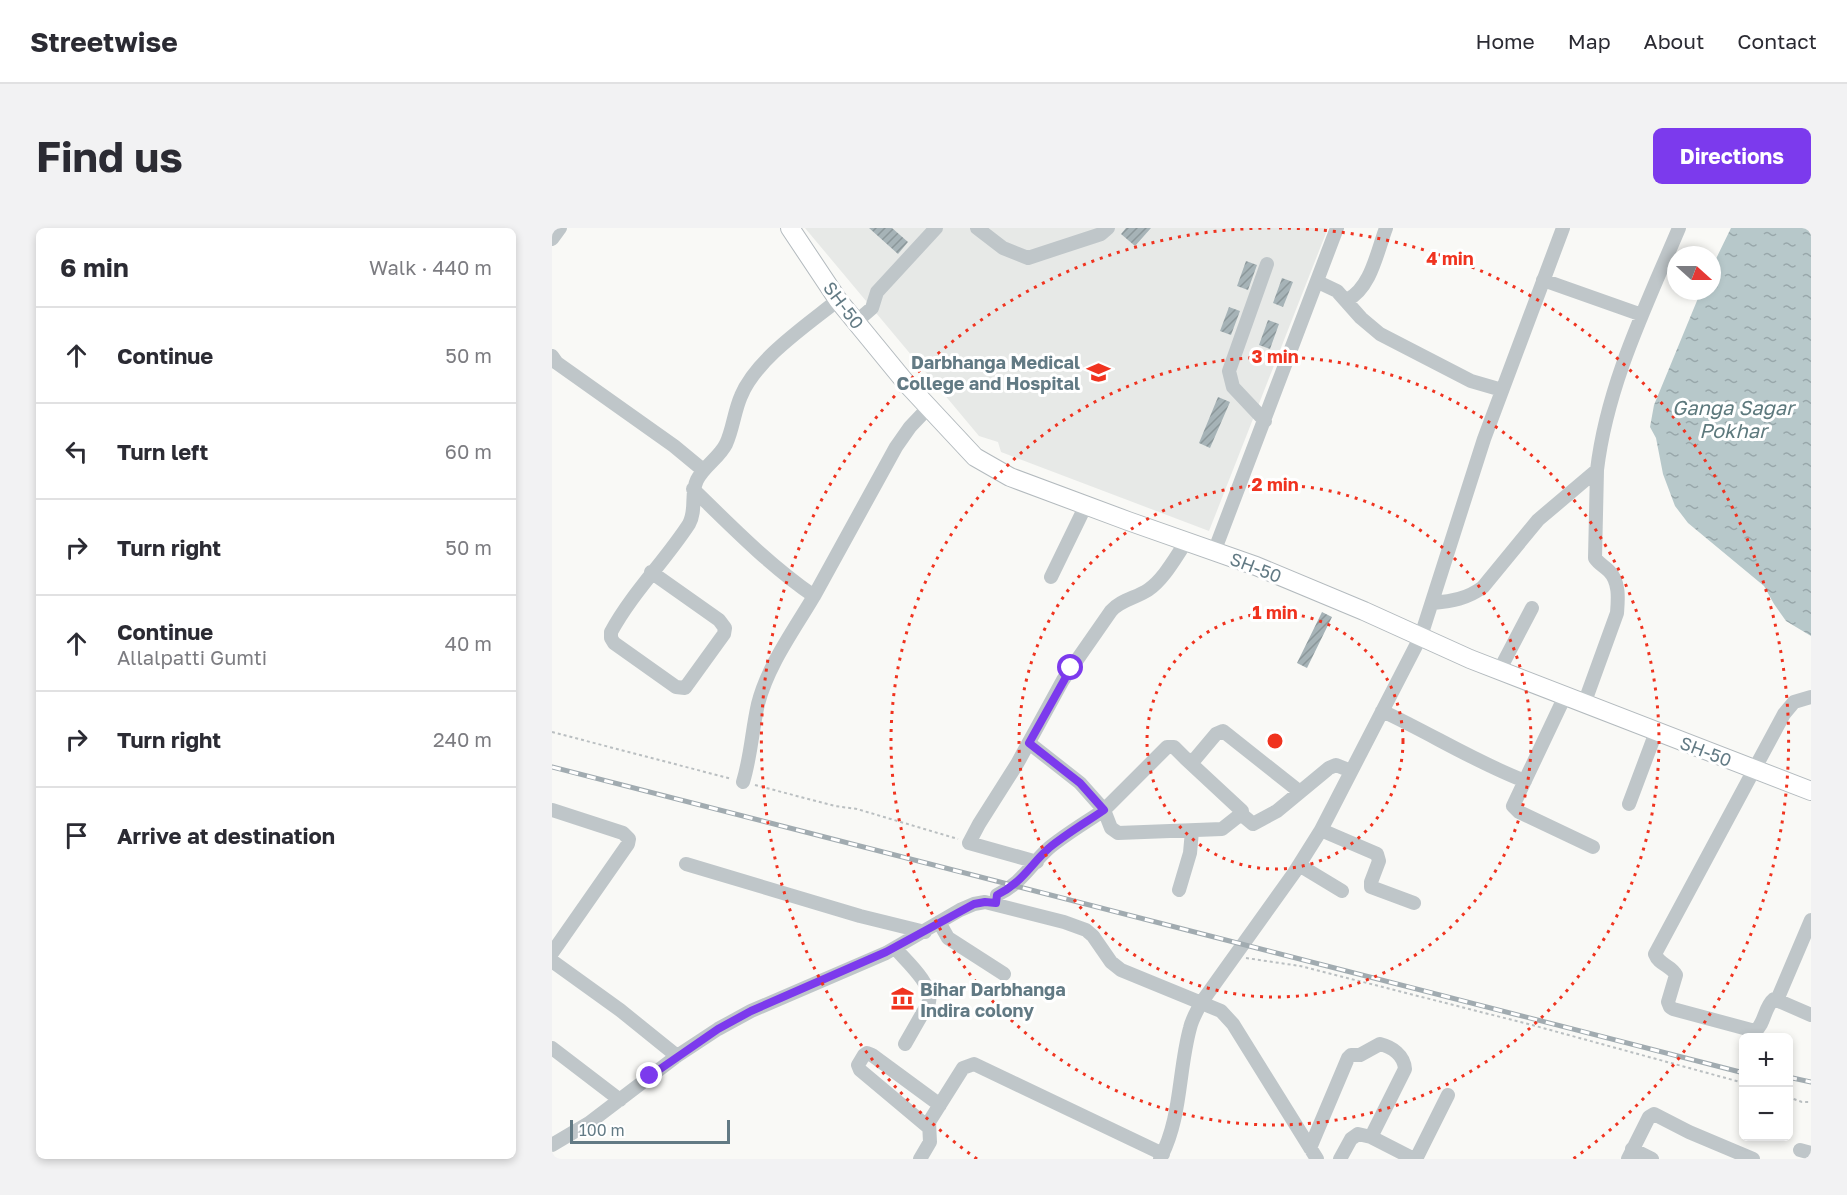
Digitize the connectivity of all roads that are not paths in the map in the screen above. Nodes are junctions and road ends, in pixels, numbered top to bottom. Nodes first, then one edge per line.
1 (560, 228) edge
2 (790, 228) edge
3 (924, 228) edge
4 (936, 228) edge
5 (977, 228) edge
6 (1108, 228) edge
7 (1337, 228) edge
8 (1386, 228) edge
9 (1563, 228) edge
10 (1679, 228) edge
11 (552, 239) edge
12 (922, 243) junction
13 (1267, 264) dead end
14 (1543, 280) junction
15 (1318, 282) junction
16 (838, 300) junction
17 (1347, 300) junction
18 (1642, 315) junction
19 (857, 321) junction
20 (552, 356) edge
21 (1502, 390) junction
22 (928, 408) junction
23 (1265, 421) junction
24 (703, 470) junction
25 (1597, 470) junction
26 (693, 489) junction
27 (1086, 505) junction
28 (1186, 542) junction
29 (1215, 552) junction
30 (651, 572) junction
31 (1051, 577) dead end
32 (814, 596) junction
33 (1433, 603) junction
34 (1532, 608) dead end
35 (1421, 636) junction
36 (1499, 671) junction
37 (1565, 696) junction
38 (1811, 697) edge
39 (1584, 704) junction
40 (1382, 711) junction
41 (1656, 732) junction
42 (1029, 743) junction
43 (1185, 758) junction
44 (1754, 769) junction
45 (1351, 771) junction
46 (1525, 781) junction
47 (743, 782) road end
48 (1811, 791) edge
49 (1300, 792) junction
50 (1629, 804) dead end
51 (552, 810) edge
52 (1104, 810) junction
53 (1242, 811) dead end
54 (1321, 830) junction
55 (1192, 831) junction
56 (1593, 847) dead end
57 (1037, 862) junction
58 (686, 864) dead end
59 (1299, 865) junction
60 (1179, 890) dead end
61 (1342, 891) dead end
62 (996, 903) junction
63 (1413, 903) dead end
64 (1811, 921) edge
65 (939, 922) junction
66 (925, 932) junction
67 (895, 948) junction
68 (552, 953) edge
69 (552, 961) edge
70 (1004, 974) dead end
71 (1777, 1000) junction
72 (1201, 1003) junction
73 (1811, 1015) edge
74 (905, 1044) dead end
75 (552, 1048) edge
76 (677, 1056) junction
77 (1448, 1095) dead end
78 (621, 1100) junction
79 (939, 1105) junction
80 (928, 1127) junction
81 (1371, 1137) junction
82 (552, 1145) edge
83 (1314, 1154) edge
84 (1630, 1154) edge
85 (1161, 1157) edge
86 (920, 1159) edge
87 (1340, 1159) edge
88 (1415, 1159) edge
89 (1652, 1159) edge
90 (1753, 1159) edge

1 - 11 street
2 - 16 main road, SH-50
3 - 12 street
4 - 12 street
5 - 6 street
7 - 15 street
8 - 17 street
9 - 14 street
10 - 18 street
12 - 19 street
13 - 23 street
14 - 18 street
14 - 21 street
15 - 17 street
15 - 23 street
16 - 19 main road, SH-50
16 - 24 street
17 - 21 street
18 - 25 street
19 - 22 main road, SH-50
20 - 24 street
21 - 33 street
22 - 27 main road, SH-50
22 - 32 street
23 - 29 street
24 - 26 street
25 - 33 street
25 - 39 street
26 - 30 street
26 - 32 street
27 - 28 main road, SH-50
27 - 31 street
28 - 29 main road, SH-50
28 - 42 street
29 - 35 main road, SH-50
30 - 30 street
32 - 47 street
33 - 35 street
34 - 36 street
35 - 36 main road, SH-50
35 - 40 street
36 - 37 main road, SH-50
37 - 39 main road, SH-50
37 - 46 street
38 - 44 street
39 - 41 main road, SH-50
40 - 45 street
40 - 46 street
41 - 44 main road, SH-50
41 - 50 street
42 - 52 street
42 - 57 street
43 - 49 street
43 - 52 street
43 - 53 street
44 - 48 main road, SH-50
44 - 71 street
45 - 49 street
45 - 54 street
46 - 56 street
49 - 55 street
51 - 68 street
52 - 55 street
52 - 57 street
54 - 59 street
54 - 63 street
55 - 60 street
57 - 62 street
58 - 66 street
59 - 61 street
59 - 72 street
62 - 65 street
62 - 72 street
64 - 71 street
65 - 66 street
65 - 70 street
66 - 67 street
67 - 74 street
67 - 76 street
69 - 76 street
71 - 73 street
72 - 83 street
72 - 85 street
75 - 78 street
76 - 78 street
77 - 88 street
78 - 82 street
79 - 80 street
79 - 80 street
79 - 85 street
80 - 86 street
81 - 83 street
81 - 87 street
81 - 88 street
84 - 89 street
84 - 90 street

